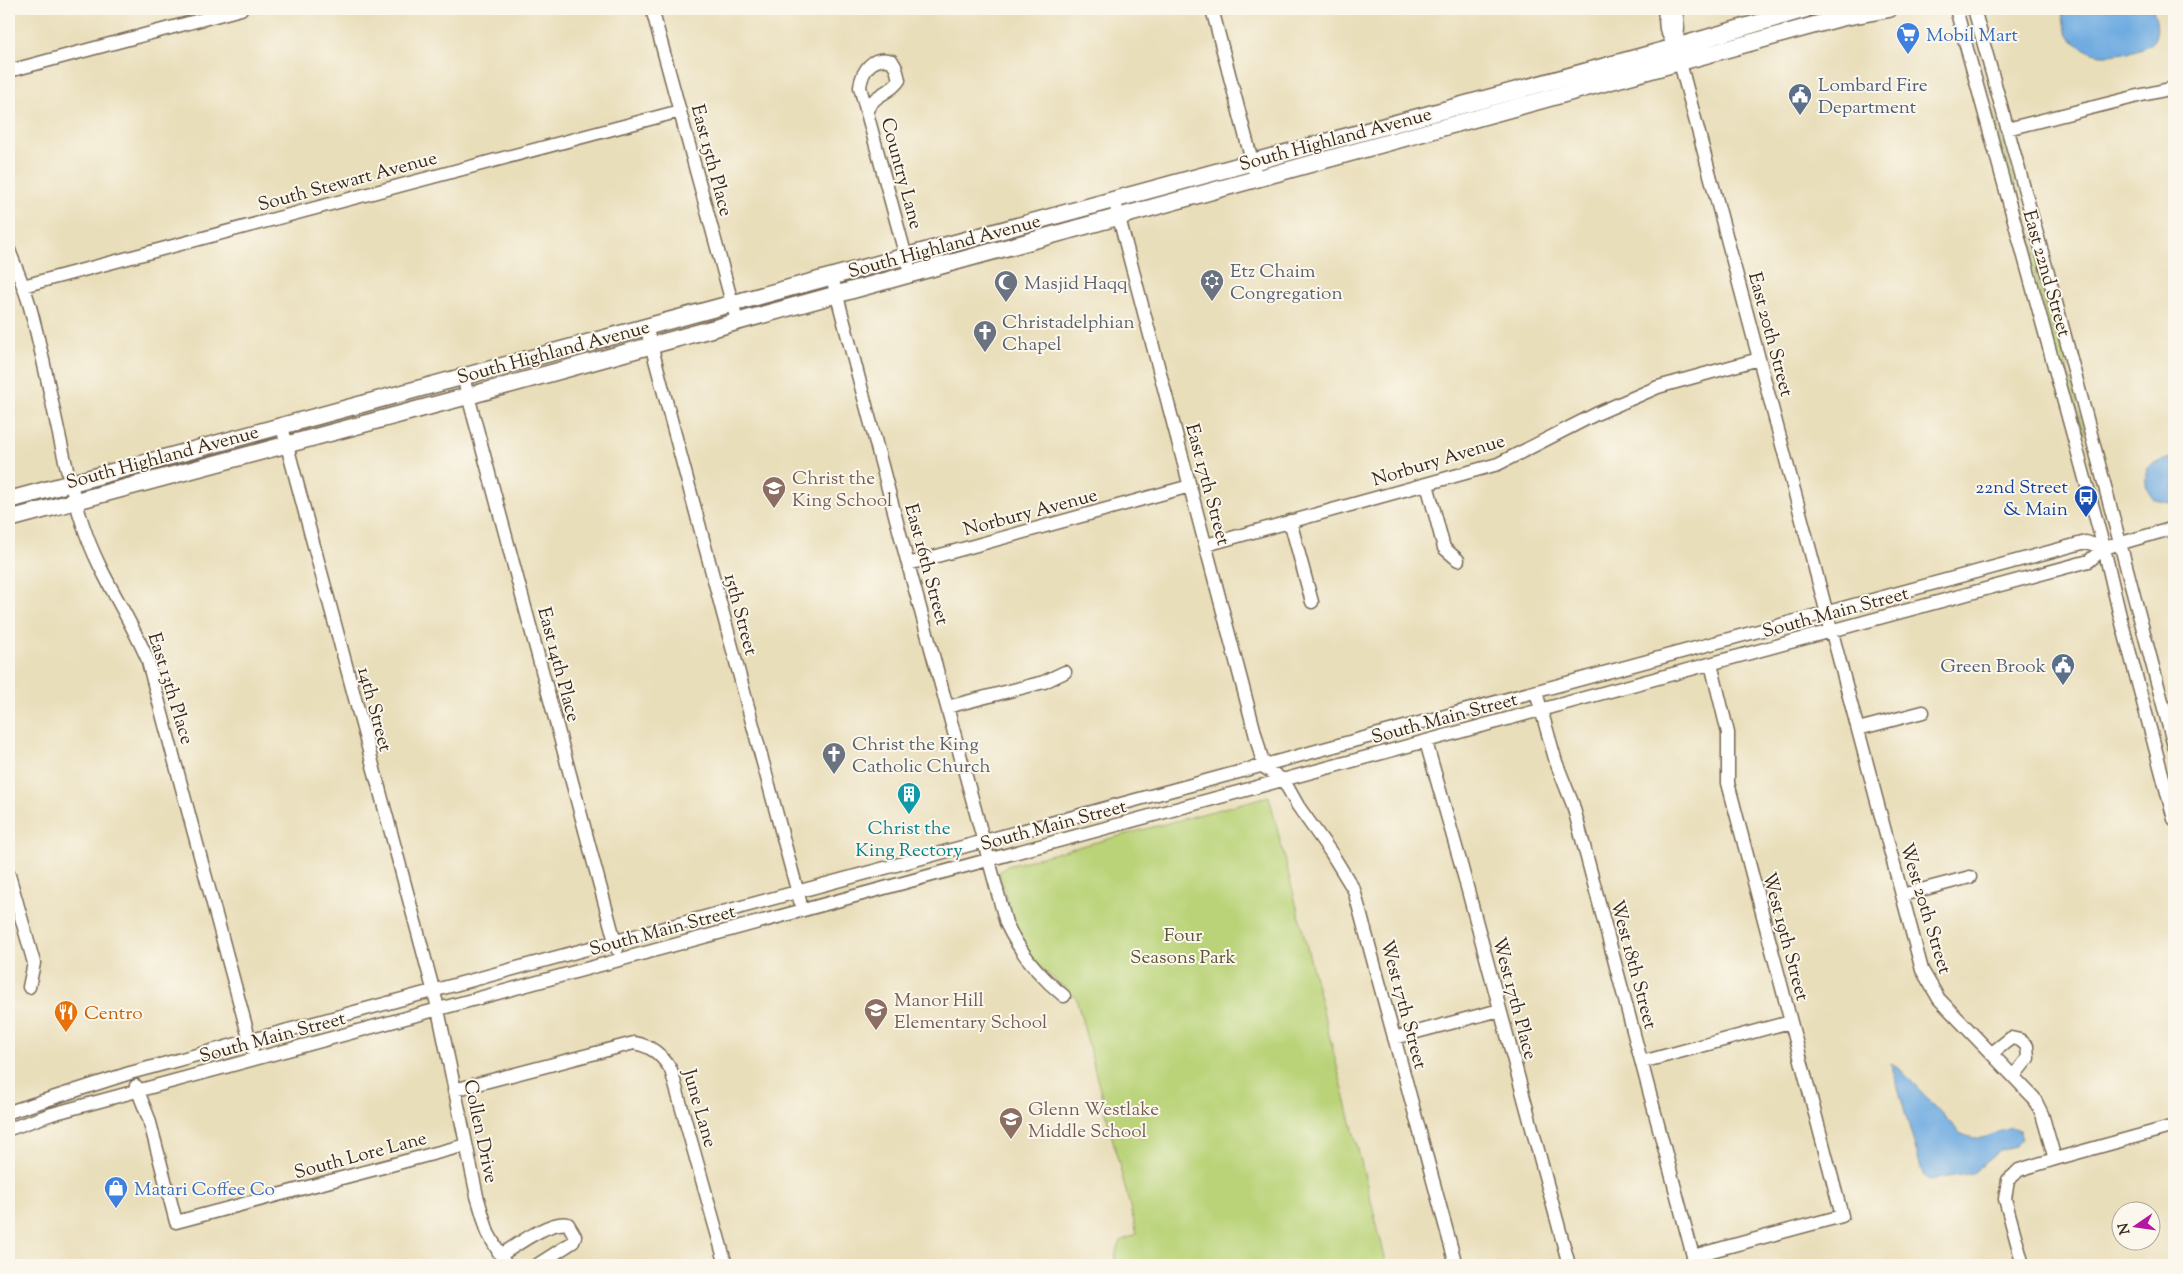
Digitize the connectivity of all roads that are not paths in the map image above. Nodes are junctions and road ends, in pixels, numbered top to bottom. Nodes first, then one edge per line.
1 (241, 9) edge
2 (652, 9) edge
3 (1212, 9) edge
4 (1664, 9) edge
5 (1676, 9) edge
6 (1806, 9) edge
7 (1890, 9) edge
8 (1956, 9) edge
9 (1974, 9) edge
10 (1678, 55) junction
11 (9, 71) edge
12 (2174, 88) edge
13 (867, 110) dead end
14 (680, 111) junction
15 (2007, 130) junction
16 (1252, 162) junction
17 (1257, 180) junction
18 (1114, 199) junction
19 (1119, 218) junction
20 (9, 250) edge
21 (906, 257) junction
22 (910, 275) junction
23 (832, 277) junction
24 (23, 286) junction
25 (837, 295) junction
26 (732, 303) junction
27 (736, 322) junction
28 (646, 326) junction
29 (651, 345) junction
30 (1759, 359) junction
31 (463, 377) junction
32 (468, 396) junction
33 (282, 427) junction
34 (286, 444) junction
35 (70, 483) junction
36 (1427, 484) junction
37 (1190, 486) junction
38 (9, 500) edge
39 (75, 500) junction
40 (9, 518) edge
41 (1290, 521) junction
42 (2174, 528) edge
43 (2121, 543) junction
44 (1206, 545) junction
45 (2104, 548) junction
46 (1458, 560) dead end
47 (908, 564) junction
48 (1312, 602) dead end
49 (1827, 613) junction
50 (1832, 631) junction
51 (1711, 664) junction
52 (1065, 672) dead end
53 (1536, 692) junction
54 (947, 707) junction
55 (1541, 710) junction
56 (1923, 712) dead end
57 (1858, 729) junction
58 (1426, 742) junction
59 (2174, 746) edge
60 (1274, 774) junction
61 (2174, 819) edge
62 (984, 842) junction
63 (989, 861) junction
64 (9, 875) edge
65 (1970, 877) dead end
66 (798, 894) junction
67 (1902, 896) junction
68 (802, 911) junction
69 (614, 942) junction
70 (620, 960) junction
71 (29, 987) dead end
72 (1064, 996) dead end
73 (435, 1000) junction
74 (1500, 1010) junction
75 (1790, 1022) junction
76 (1394, 1038) junction
77 (250, 1041) junction
78 (1992, 1053) junction
79 (255, 1059) junction
80 (1642, 1062) junction
81 (130, 1073) junction
82 (2014, 1076) junction
83 (454, 1090) junction
84 (138, 1091) junction
85 (9, 1112) edge
86 (2174, 1126) edge
87 (9, 1129) edge
88 (466, 1145) junction
89 (2055, 1159) junction
90 (1691, 1249) joint
91 (503, 1260) edge
92 (537, 1265) edge
93 (726, 1265) edge
94 (1456, 1265) edge
95 (1568, 1265) edge
96 (2023, 1265) edge

1 - 11 street
2 - 14 street, East 15th Place
3 - 16 street
4 - 10 street
5 - 10 street
6 - 10 main road, South Highland Avenue
7 - 10 main road, South Highland Avenue
8 - 45 street, East 22nd Street
9 - 15 street, East 22nd Street
10 - 16 main road, South Highland Avenue
10 - 17 main road, South Highland Avenue
10 - 30 street, East 20th Street
12 - 15 street
13 - 21 street, Country Lane
14 - 24 street, South Stewart Avenue
14 - 26 street, East 15th Place
15 - 43 street, East 22nd Street
16 - 17 street
16 - 18 main road, South Highland Avenue
17 - 19 main road, South Highland Avenue
18 - 19 street, East 17th Street
18 - 21 main road, South Highland Avenue
19 - 22 main road, South Highland Avenue
19 - 37 street, East 17th Street
20 - 24 street, East 13th Place
21 - 22 street, Country Lane
21 - 23 main road, South Highland Avenue
22 - 25 main road, South Highland Avenue
23 - 25 street, East 16th Street
23 - 26 main road, South Highland Avenue
24 - 35 street, East 13th Place
25 - 27 main road, South Highland Avenue
25 - 47 street, East 16th Street
26 - 27 street, East 15th Place
26 - 28 main road, South Highland Avenue
27 - 29 main road, South Highland Avenue
28 - 29 street, 15th Street
28 - 31 main road, South Highland Avenue
29 - 32 main road, South Highland Avenue
29 - 66 street, 15th Street
30 - 36 street, Norbury Avenue
30 - 49 street, East 20th Street
31 - 32 street, East 14th Place
31 - 33 main road, South Highland Avenue
32 - 34 main road, South Highland Avenue
32 - 69 street, East 14th Place
33 - 34 street, 14th Street
33 - 35 main road, South Highland Avenue
34 - 39 main road, South Highland Avenue
34 - 73 street, 14th Street
35 - 38 main road, South Highland Avenue
35 - 39 street, East 13th Place
36 - 41 street, Norbury Avenue
36 - 46 street
37 - 44 street, East 17th Street
37 - 47 street, Norbury Avenue
39 - 40 main road, South Highland Avenue
39 - 77 street, East 13th Place
41 - 44 street, Norbury Avenue
41 - 48 street
42 - 43 street, South Main Street
43 - 45 street, South Main Street
43 - 59 street, East 22nd Street
44 - 60 street, East 17th Street
45 - 49 street, South Main Street
45 - 50 street, South Main Street
45 - 61 street, East 22nd Street
47 - 54 street, East 16th Street
49 - 50 street, East 20th Street
49 - 53 street, South Main Street
50 - 51 street, South Main Street
50 - 57 street, West 20th Street
51 - 55 street, South Main Street
51 - 75 street, West 19th Street
52 - 54 street
53 - 55 street, West 18th Street
53 - 60 street, South Main Street
54 - 62 street, East 16th Street
55 - 58 street, South Main Street
55 - 80 street, West 18th Street
56 - 57 street
57 - 67 street, West 20th Street
58 - 60 street, South Main Street
58 - 74 street, West 17th Place
60 - 62 street, South Main Street
60 - 63 street, South Main Street
60 - 76 street, West 17th Street
62 - 63 street, East 16th Street
62 - 66 street, South Main Street
63 - 68 street, South Main Street
63 - 72 street, East 16th Street
64 - 71 street
65 - 67 street
66 - 68 street, 15th Street
66 - 69 street, South Main Street
67 - 78 street, West 20th Street
68 - 70 street, South Main Street
69 - 70 street, East 14th Place
69 - 73 street, South Main Street
70 - 73 street, South Main Street
73 - 77 street, South Main Street
73 - 79 street, South Main Street
73 - 83 street, Collen Drive
74 - 76 street
74 - 95 street, West 17th Place
75 - 80 street
75 - 90 street, West 19th Street
76 - 94 street, West 17th Street
77 - 79 street, East 13th Place
77 - 81 street, South Main Street
78 - 82 street, West 20th Street
78 - 82 street
79 - 84 street, South Main Street
80 - 90 street, West 18th Street
81 - 84 street
81 - 85 street, South Main Street
82 - 89 street, West 20th Street
83 - 88 street, Collen Drive
83 - 93 street, June Lane
84 - 87 street, South Main Street
84 - 88 street, South Lore Lane
86 - 89 street
88 - 91 street, Collen Drive
89 - 96 street
91 - 92 street

